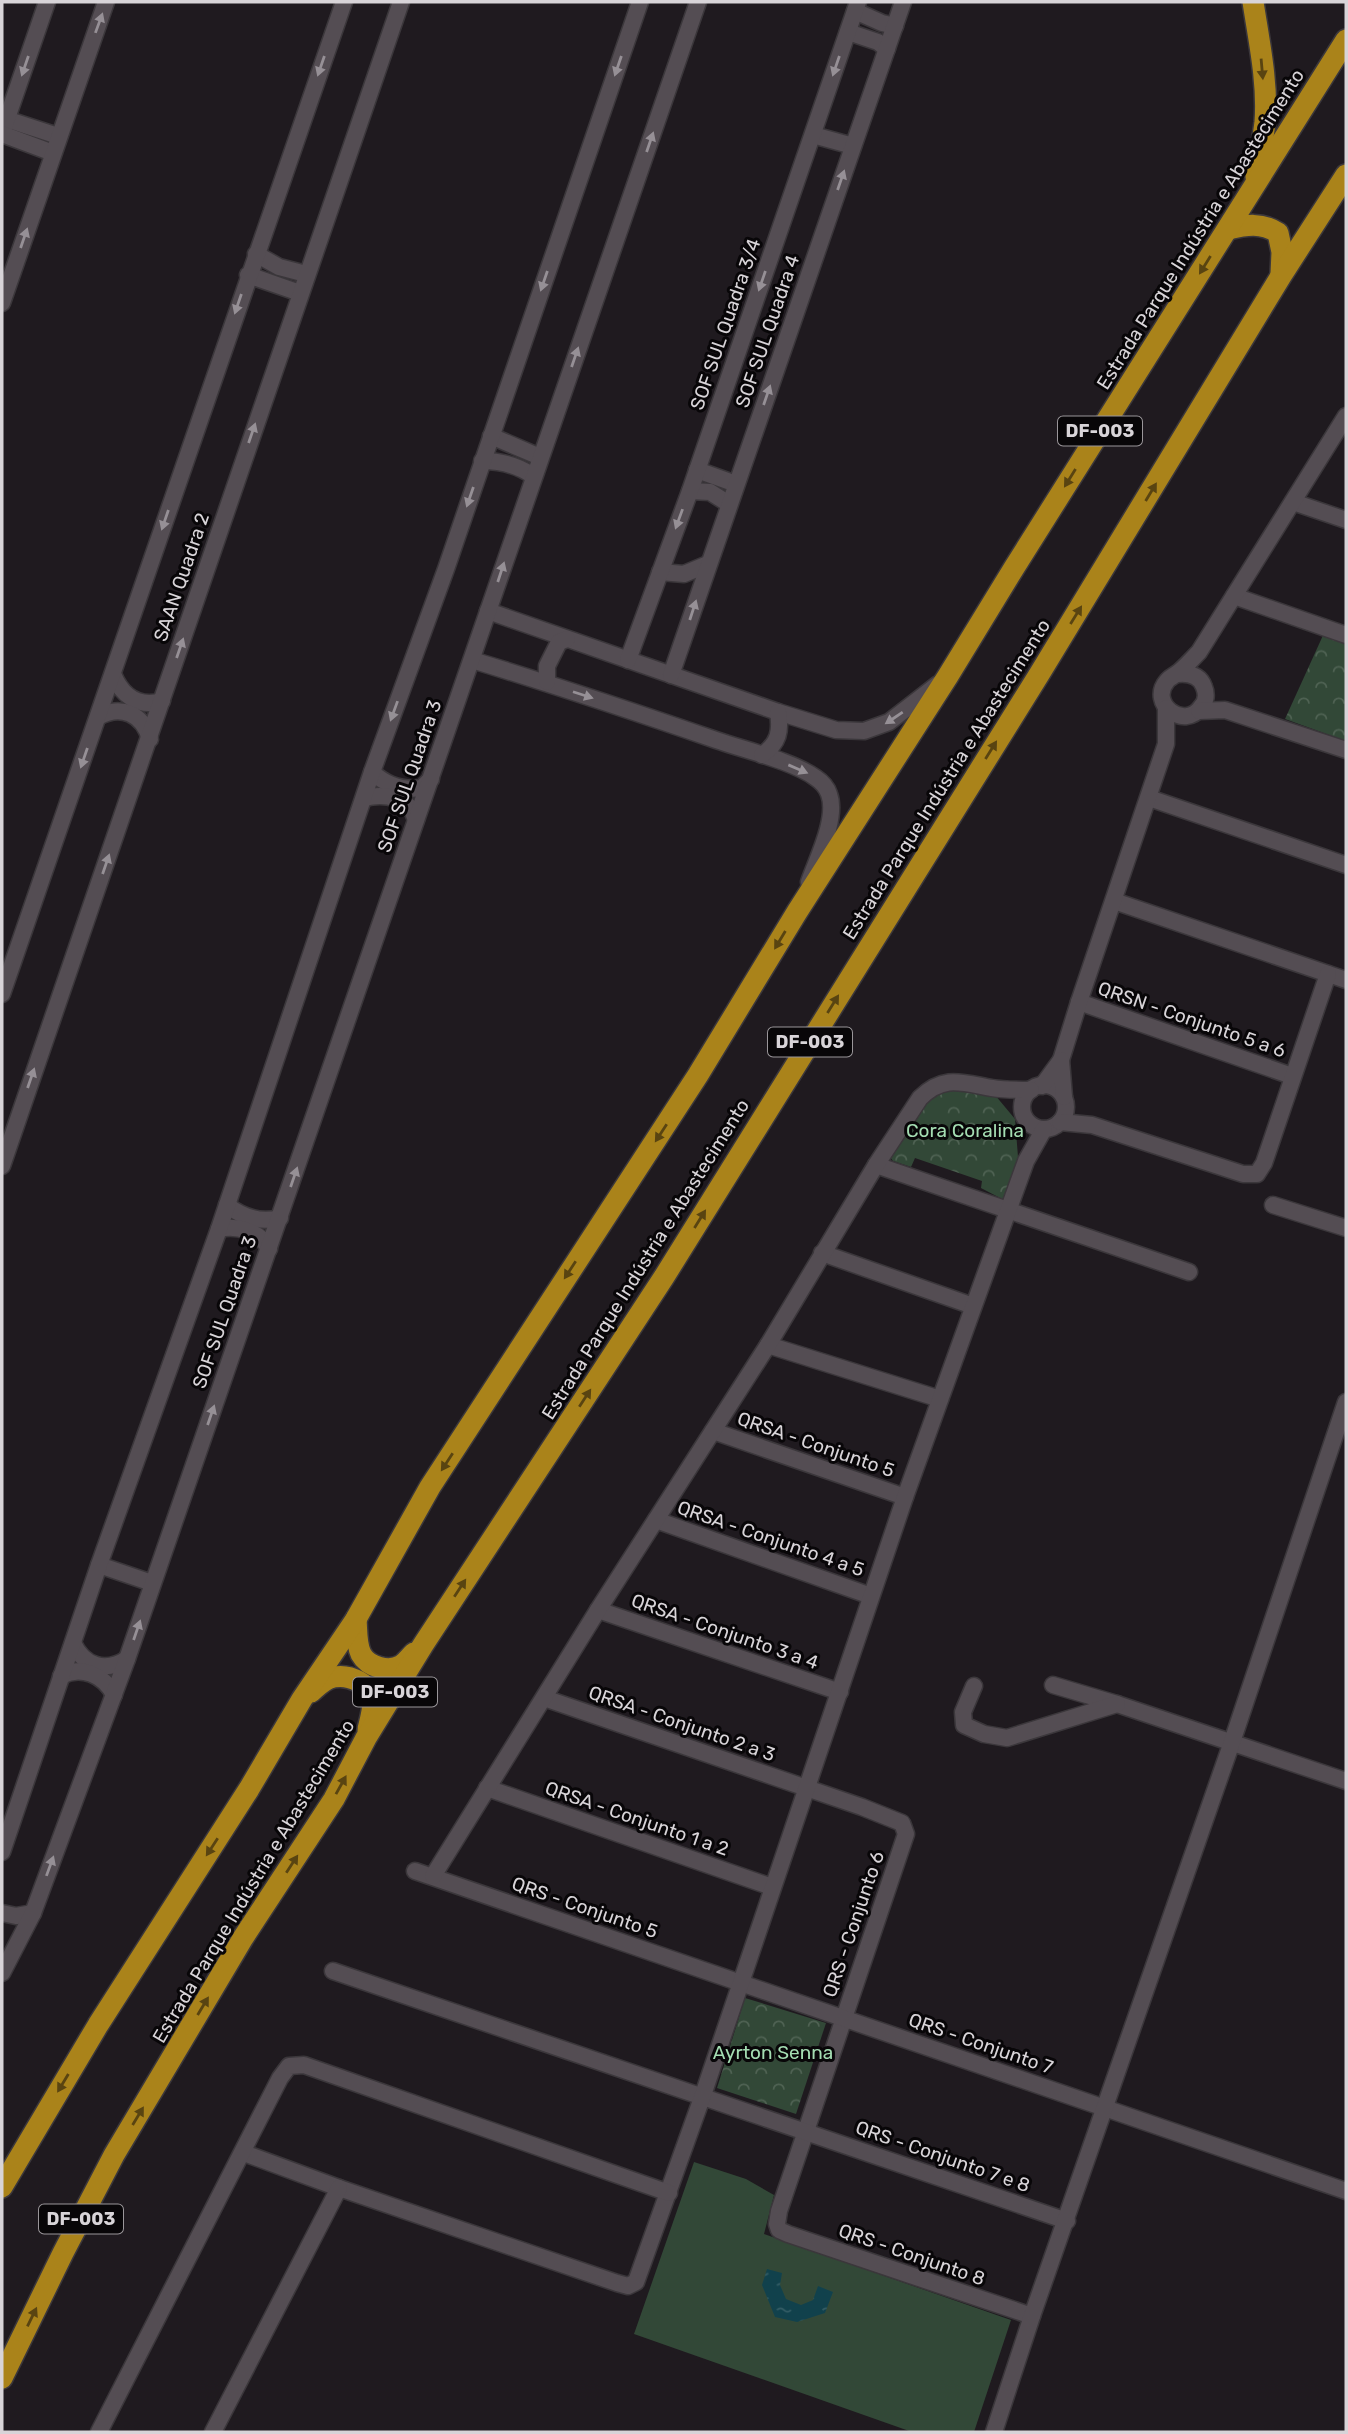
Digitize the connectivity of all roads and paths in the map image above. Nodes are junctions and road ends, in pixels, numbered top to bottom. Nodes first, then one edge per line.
1 (47, 2) edge
2 (106, 2) edge
3 (344, 2) edge
4 (401, 2) edge
5 (640, 2) edge
6 (698, 2) edge
7 (903, 2) edge
8 (1253, 2) edge
9 (857, 6) edge
10 (895, 26) junction
11 (848, 32) junction
12 (1346, 40) edge
13 (887, 49) junction
14 (3, 129) edge
15 (813, 135) junction
16 (58, 136) junction
17 (853, 146) junction
18 (53, 153) junction
19 (1346, 176) edge
20 (1254, 186) junction
21 (1346, 198) edge
22 (1325, 209) junction
23 (1228, 229) junction
24 (256, 254) junction
25 (306, 274) junction
26 (248, 275) junction
27 (1281, 276) junction
28 (300, 293) junction
29 (2, 303) edge
30 (1346, 416) edge
31 (491, 436) junction
32 (540, 457) junction
33 (482, 461) junction
34 (697, 470) junction
35 (533, 476) junction
36 (736, 484) junction
37 (690, 491) junction
38 (1293, 502) junction
39 (729, 503) junction
40 (1346, 520) edge
41 (708, 564) junction
42 (660, 572) junction
43 (1234, 596) junction
44 (488, 611) junction
45 (1346, 635) edge
46 (567, 639) junction
47 (1199, 652) junction
48 (472, 660) junction
49 (628, 660) junction
50 (113, 674) junction
51 (1178, 674) junction
52 (671, 675) junction
53 (948, 676) junction
54 (547, 682) junction
55 (1203, 686) junction
56 (162, 701) junction
57 (1166, 708) junction
58 (1225, 710) junction
59 (778, 712) junction
60 (1193, 714) junction
61 (98, 717) junction
62 (150, 739) junction
63 (1166, 744) junction
64 (1346, 750) edge
65 (762, 755) junction
66 (372, 772) junction
67 (431, 779) junction
68 (364, 798) junction
69 (1149, 798) junction
70 (416, 820) junction
71 (1346, 865) edge
72 (1114, 901) junction
73 (797, 912) junction
74 (1328, 974) junction
75 (1346, 980) edge
76 (2, 995) edge
77 (1079, 1002) junction
78 (1061, 1060) junction
79 (1292, 1076) junction
80 (994, 1088) junction
81 (1036, 1088) junction
82 (1065, 1100) junction
83 (1025, 1117) junction
84 (1060, 1122) junction
85 (1092, 1125) junction
86 (8, 1129) edge
87 (1044, 1129) junction
88 (1026, 1161) junction
89 (2, 1163) edge
90 (876, 1165) junction
91 (227, 1205) junction
92 (1273, 1205) dead end
93 (1008, 1210) junction
94 (280, 1218) junction
95 (1346, 1228) edge
96 (219, 1229) junction
97 (268, 1249) junction
98 (822, 1253) junction
99 (1189, 1272) dead end
100 (973, 1306) junction
101 (768, 1345) junction
102 (940, 1399) junction
103 (1346, 1402) edge
104 (713, 1431) junction
105 (905, 1497) junction
106 (656, 1520) junction
107 (99, 1564) junction
108 (152, 1583) junction
109 (871, 1596) junction
110 (598, 1610) junction
111 (356, 1619) junction
112 (73, 1643) junction
113 (423, 1645) junction
114 (127, 1659) junction
115 (61, 1676) junction
116 (1054, 1685) dead end
117 (974, 1686) dead end
118 (839, 1692) junction
119 (114, 1695) junction
120 (544, 1698) junction
121 (302, 1699) junction
122 (1117, 1704) junction
123 (366, 1738) junction
124 (1232, 1742) junction
125 (1346, 1781) edge
126 (487, 1788) junction
127 (806, 1788) junction
128 (900, 1822) joint
129 (2, 1852) edge
130 (415, 1871) dead end
131 (433, 1876) junction
132 (772, 1887) junction
133 (2, 1913) edge
134 (33, 1913) junction
135 (333, 1970) dead end
136 (2, 1973) edge
137 (741, 1983) junction
138 (844, 2018) junction
139 (703, 2095) junction
140 (1104, 2108) junction
141 (805, 2131) junction
142 (244, 2153) junction
143 (8, 2170) edge
144 (2, 2187) edge
145 (339, 2188) junction
146 (1346, 2191) edge
147 (669, 2193) junction
148 (1067, 2221) junction
149 (1032, 2316) junction
150 (2, 2378) edge
151 (99, 2432) edge
152 (213, 2432) edge
153 (994, 2432) edge

1 -> 14 street
16 -> 2 street
3 -> 24 street
4 - 25 street, SAAN Quadra 2
5 -> 31 street
32 -> 6 street, SOF SUL Quadra 3
7 - 10 street, SOF SUL Quadra 4
8 -> 20 highway
9 - 10 street
9 - 11 street, SOF SUL Quadra 3/4
10 - 13 street, SOF SUL Quadra 4
11 - 13 street
11 -> 15 street, SOF SUL Quadra 3/4
12 - 20 highway, Estrada Parque Indústria e Abastecimento / DF-003
13 - 17 street, SOF SUL Quadra 4
14 - 16 street
14 - 18 street
15 - 17 street
15 -> 34 street, SOF SUL Quadra 3/4
16 - 18 street
36 -> 17 street, SOF SUL Quadra 4
29 -> 18 street
19 - 22 highway, Estrada Parque Indústria e Abastecimento / DF-003
20 - 23 highway, Estrada Parque Indústria e Abastecimento / DF-003
21 - 22 highway
22 - 27 highway, Estrada Parque Indústria e Abastecimento / DF-003
23 - 27 highway
23 -> 53 highway, Estrada Parque Indústria e Abastecimento / DF-003
24 - 25 street
24 - 26 street
25 - 28 street, SAAN Quadra 2
26 - 28 street
26 -> 50 street
113 -> 27 highway, Estrada Parque Indústria e Abastecimento / DF-003
56 -> 28 street, SAAN Quadra 2
30 - 38 street
31 - 32 street
31 - 33 street
32 - 35 street, SOF SUL Quadra 3
33 - 35 street
33 -> 66 street
34 - 36 street
34 - 37 street, SOF SUL Quadra 3/4
44 -> 35 street, SOF SUL Quadra 3
36 - 39 street, SOF SUL Quadra 4
37 - 39 street
37 -> 42 street, SOF SUL Quadra 3/4
38 - 40 street
38 - 43 street
39 - 41 street, SOF SUL Quadra 4
41 - 42 street
52 -> 41 street, SOF SUL Quadra 4
42 - 49 street, SOF SUL Quadra 3/4
43 - 45 street
43 - 47 street
44 - 46 street
44 - 48 street, SOF SUL Quadra 3
46 - 49 street
46 - 54 street
47 - 51 street
47 - 55 street
48 - 54 street
48 - 67 street, SOF SUL Quadra 3
49 - 52 street
50 - 56 street
50 - 61 street
51 - 55 street
51 - 57 street
52 - 59 street
53 -> 59 street
53 - 73 highway, Estrada Parque Indústria e Abastecimento / DF-003
54 -> 65 street
55 - 58 street
55 - 60 street
56 - 62 street, SAAN Quadra 2
57 - 60 street
57 - 63 street
58 - 60 street
58 - 64 street
59 - 65 street
60 - 63 street
61 - 62 street
61 -> 76 street
86 -> 62 street, SAAN Quadra 2
63 - 69 street
65 -> 73 street
66 - 67 street
66 - 68 street
67 - 70 street, SOF SUL Quadra 3
68 - 70 street
68 - 91 street
69 - 71 street
69 - 72 street
94 -> 70 street, SOF SUL Quadra 3
72 - 74 street
72 - 77 street
73 -> 111 highway, Estrada Parque Indústria e Abastecimento / DF-003
74 - 75 street
74 - 79 street
77 - 78 street
77 - 79 street, QRSN - Conjunto 5 a 6
78 - 81 street
78 - 82 street
79 - 85 street
80 - 81 street
80 - 83 street
80 - 90 street
81 - 82 street
81 - 83 street
82 - 84 street
82 - 85 street
83 - 87 street
83 - 88 street
84 - 85 street
84 - 87 street
86 - 89 street, SAAN Quadra 2
87 - 88 street
88 - 93 street
90 - 93 street
90 - 98 street
91 - 94 street
91 - 96 street
92 - 95 street
93 - 99 street
93 - 100 street
94 - 97 street, SOF SUL Quadra 3
96 - 97 street
96 - 107 street
108 -> 97 street, SOF SUL Quadra 3
98 - 100 street
98 - 101 street
100 - 102 street
101 - 102 street
101 - 104 street
102 - 105 street
103 - 124 street
104 - 105 street, QRSA - Conjunto 5
104 - 106 street
105 - 109 street
106 - 109 street, QRSA - Conjunto 4 a 5
106 - 110 street
107 - 108 street
107 - 112 street
114 -> 108 street, SOF SUL Quadra 3
109 - 118 street
110 - 118 street, QRSA - Conjunto 3 a 4
110 - 120 street
111 - 113 highway
111 - 121 highway, Estrada Parque Indústria e Abastecimento / DF-003
112 - 114 street
112 - 115 street
113 - 123 highway, Estrada Parque Indústria e Abastecimento / DF-003
114 - 119 street, SOF SUL Quadra 3
115 - 119 street
115 - 129 street
116 - 122 street
117 - 122 street
118 - 127 street
134 -> 119 street, SOF SUL Quadra 3
120 - 126 street
120 - 127 street, QRSA - Conjunto 2 a 3
121 - 123 highway
121 -> 143 highway, Estrada Parque Indústria e Abastecimento / DF-003
122 - 124 street
150 -> 123 highway, Estrada Parque Indústria e Abastecimento / DF-003
124 - 125 street
124 - 140 street
126 - 131 street
126 - 132 street, QRSA - Conjunto 1 a 2
127 - 128 street, QRSA - Conjunto 2 a 3
127 - 132 street
128 - 138 street, QRS - Conjunto 6
130 - 131 street, QRS - Conjunto 5
131 - 137 street, QRS - Conjunto 5
132 - 137 street
133 - 134 street
134 - 136 street, SOF SUL Quadra 3
135 - 139 street, QRS - Conjunto 7 e 8
137 - 138 street, QRS - Conjunto 6
137 - 139 street
138 - 140 street, QRS - Conjunto 7
138 - 141 street
139 - 141 street, QRS - Conjunto 7 e 8
139 - 147 street
140 - 146 street, QRS - Conjunto 7
140 - 148 street
141 - 148 street, QRS - Conjunto 7 e 8
141 - 149 street, QRS - Conjunto 8
142 - 145 street
142 - 147 street
142 - 151 street
143 - 144 highway, Estrada Parque Indústria e Abastecimento / DF-003
145 - 147 street
145 - 152 street
148 - 149 street
149 - 153 street

